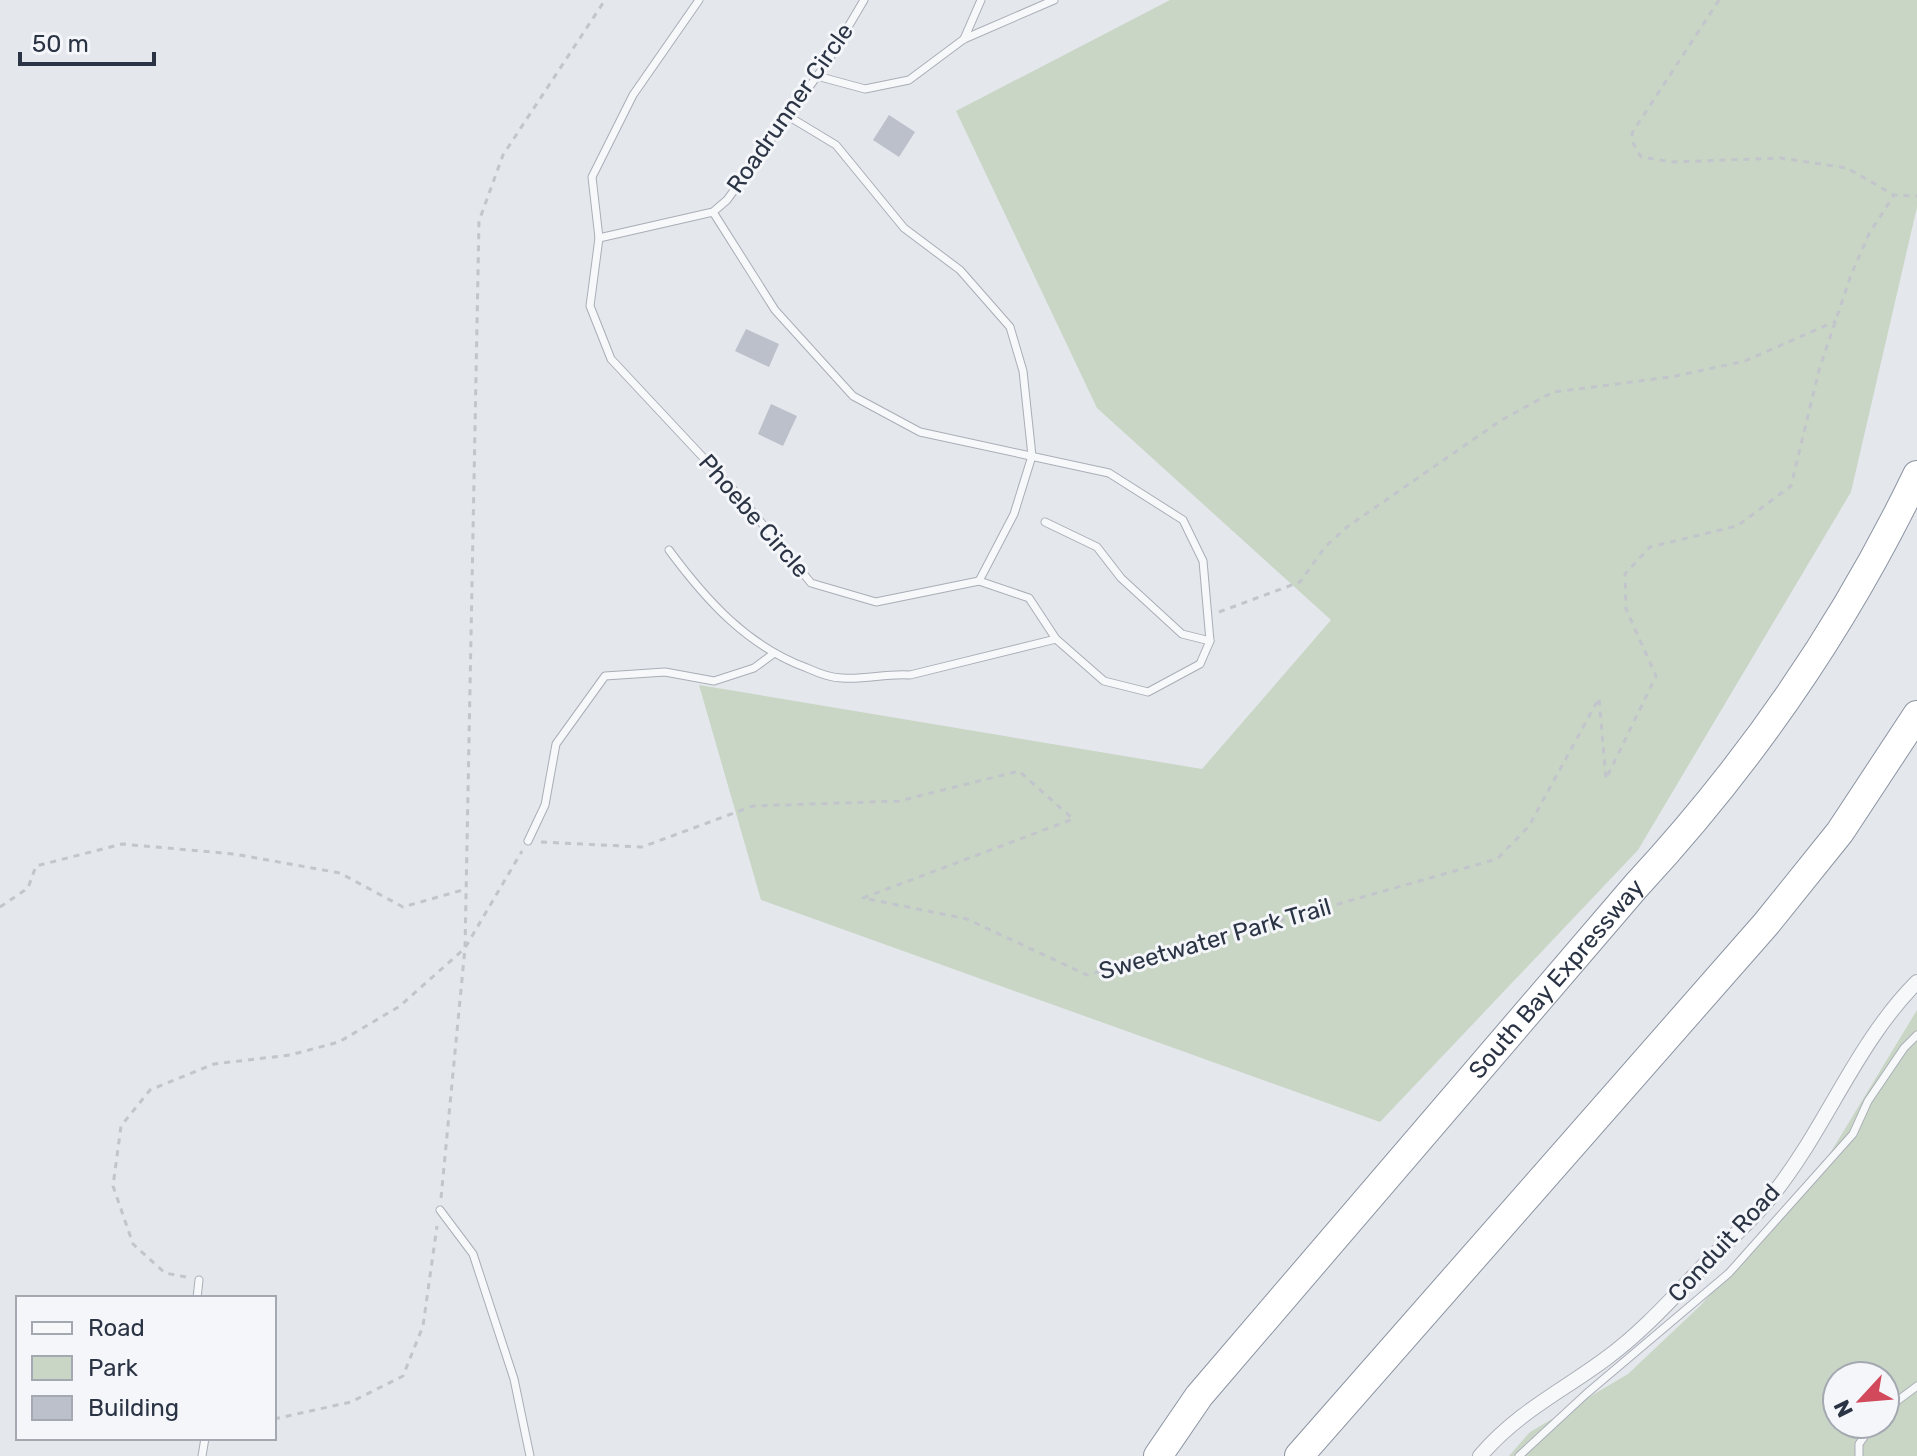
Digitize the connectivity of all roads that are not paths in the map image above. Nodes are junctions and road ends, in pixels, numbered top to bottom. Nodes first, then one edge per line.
1 (699, 0) edge
2 (864, 0) edge
3 (981, 0) edge
4 (1054, 0) edge
5 (964, 39) junction
6 (817, 76) junction
7 (788, 116) junction
8 (713, 212) junction
9 (599, 238) junction
10 (1032, 456) junction
11 (1917, 475) edge
12 (1045, 522) dead end
13 (669, 550) dead end
14 (979, 581) junction
15 (1056, 639) junction
16 (1210, 641) junction
17 (773, 654) junction
18 (1917, 715) edge
19 (528, 841) road end
20 (1917, 982) edge
21 (1917, 1035) edge
22 (440, 1210) road end
23 (199, 1280) road end
24 (197, 1296) edge
25 (530, 1456) edge
26 (1158, 1456) edge
27 (1299, 1456) edge
28 (1480, 1456) edge
29 (1519, 1456) edge

1 - 9 lane, Phoebe Circle
2 - 6 lane, Roadrunner Circle
3 - 5 lane
4 - 5 lane
5 - 6 lane
6 - 7 lane, Roadrunner Circle
7 - 8 lane, Roadrunner Circle
7 - 10 lane
8 - 9 lane
8 - 10 lane
9 - 14 lane, Phoebe Circle
10 - 14 lane
10 - 16 lane
11 - 26 highway, South Bay Expressway
12 - 16 lane
13 - 17 lane
14 - 15 lane
15 - 16 lane
15 - 17 lane
17 - 19 lane
18 - 27 highway
20 - 28 street, Conduit Road
21 - 29 lane
22 - 25 lane
23 - 24 lane

